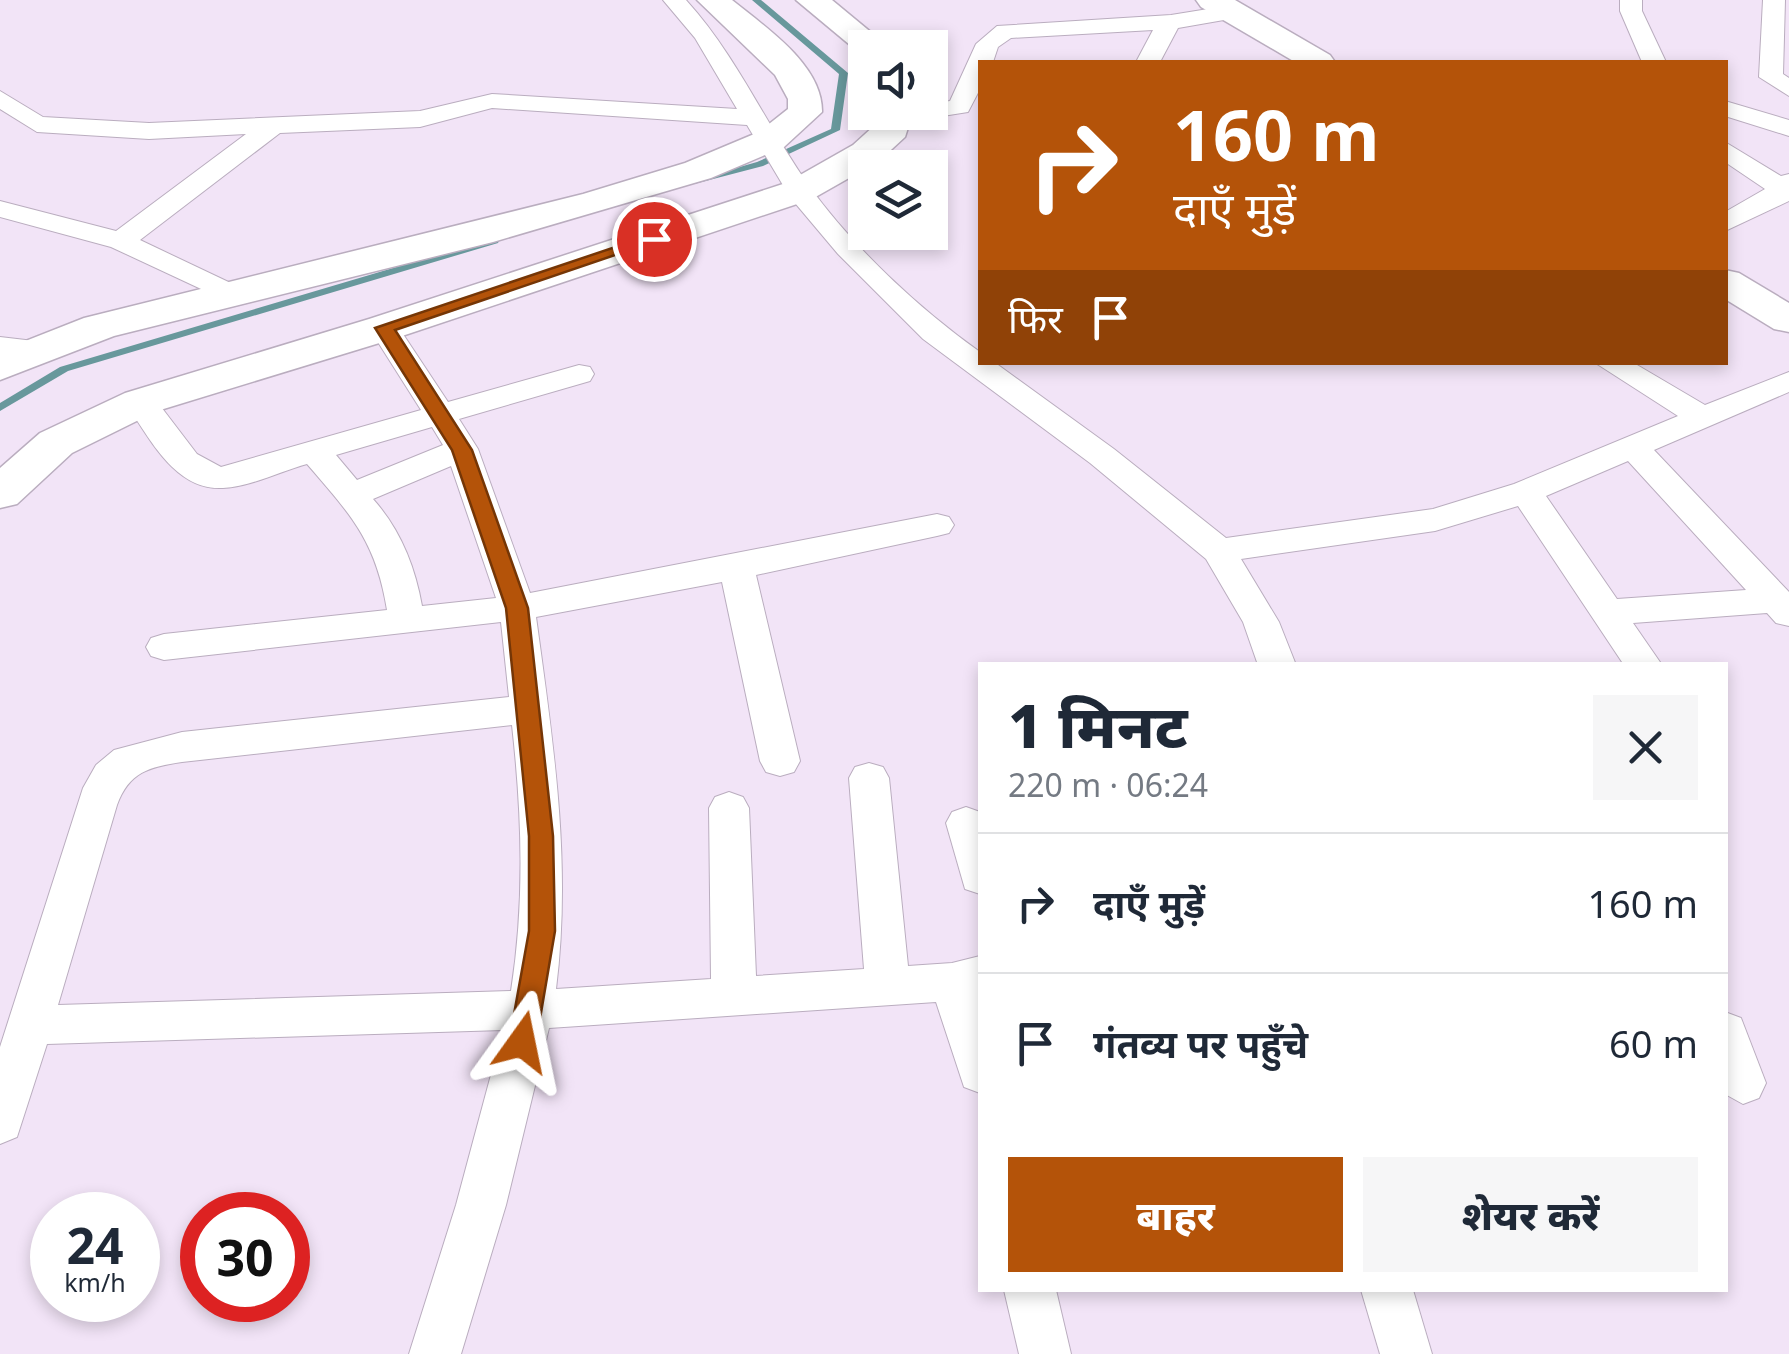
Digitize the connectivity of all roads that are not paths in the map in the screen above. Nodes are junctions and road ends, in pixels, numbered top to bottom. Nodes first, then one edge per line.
1 (674, 0) edge
2 (713, 0) edge
3 (812, 0) edge
4 (1631, 0) edge
5 (1774, 0) edge
6 (1220, 4) edge
7 (1171, 22) junction
8 (851, 30) edge
9 (982, 60) edge
10 (1149, 60) edge
11 (1315, 60) edge
12 (1653, 60) edge
13 (978, 68) edge
14 (1789, 89) edge
15 (0, 98) edge
16 (948, 108) edge
17 (1728, 109) edge
18 (272, 127) junction
19 (1789, 128) edge
20 (891, 130) edge
21 (766, 136) junction
22 (1728, 152) edge
23 (796, 187) junction
24 (1787, 188) edge
25 (0, 209) edge
26 (1728, 221) edge
27 (121, 241) junction
28 (1728, 284) edge
29 (228, 294) junction
30 (1789, 320) edge
31 (384, 328) junction
32 (0, 346) edge
33 (40, 349) junction
34 (1614, 365) edge
35 (0, 366) edge
36 (579, 374) dead end
37 (1789, 380) edge
38 (141, 402) junction
39 (439, 413) junction
40 (1703, 418) junction
41 (1633, 447) junction
42 (462, 450) junction
43 (314, 452) junction
44 (1526, 492) junction
45 (0, 493) edge
46 (352, 495) junction
47 (937, 525) dead end
48 (1219, 551) junction
49 (737, 568) junction
50 (1782, 607) edge
51 (517, 608) junction
52 (1607, 612) junction
53 (407, 620) junction
54 (164, 648) dead end
55 (1275, 662) edge
56 (1641, 662) edge
57 (530, 710) junction
58 (780, 761) dead end
59 (869, 778) dead end
60 (728, 808) dead end
61 (966, 823) dead end
62 (978, 868) edge
63 (966, 979) edge
64 (888, 986) junction
65 (734, 997) junction
66 (531, 1010) junction
67 (30, 1026) junction
68 (1728, 1040) edge
69 (978, 1059) edge
70 (1743, 1082) dead end
71 (0, 1122) edge
72 (1030, 1292) edge
73 (1388, 1292) edge
74 (435, 1354) edge
75 (1045, 1354) edge
76 (1406, 1354) edge

1 - 21 street
2 - 21 street
3 - 8 street
4 - 12 street
5 - 14 street
6 - 7 street
6 - 11 street
7 - 9 street
7 - 10 street
13 - 16 street
15 - 18 street
17 - 19 street
18 - 21 street
18 - 27 street
20 - 23 street
21 - 23 street
21 - 29 street
22 - 24 street
23 - 31 street
23 - 48 street
24 - 26 street
25 - 27 street
27 - 29 street
28 - 30 street
29 - 33 street
31 - 38 street
31 - 39 street
32 - 33 street
33 - 35 street
34 - 40 street
36 - 39 street
37 - 40 street
38 - 43 street
38 - 45 street
39 - 42 street
39 - 43 street
40 - 41 street
41 - 44 street
41 - 50 street
42 - 46 street
42 - 51 street
43 - 46 street
44 - 48 street
44 - 52 street
46 - 53 street
47 - 49 street
48 - 55 street
49 - 51 street
49 - 58 street
50 - 52 street
51 - 53 street
51 - 57 street
52 - 56 street
53 - 54 street
57 - 66 street
57 - 67 street
59 - 64 street
60 - 65 street
61 - 62 street
63 - 64 street
63 - 69 street
64 - 65 street
65 - 66 street
66 - 67 street
66 - 74 street
67 - 71 street
68 - 70 street
72 - 75 street
73 - 76 street

